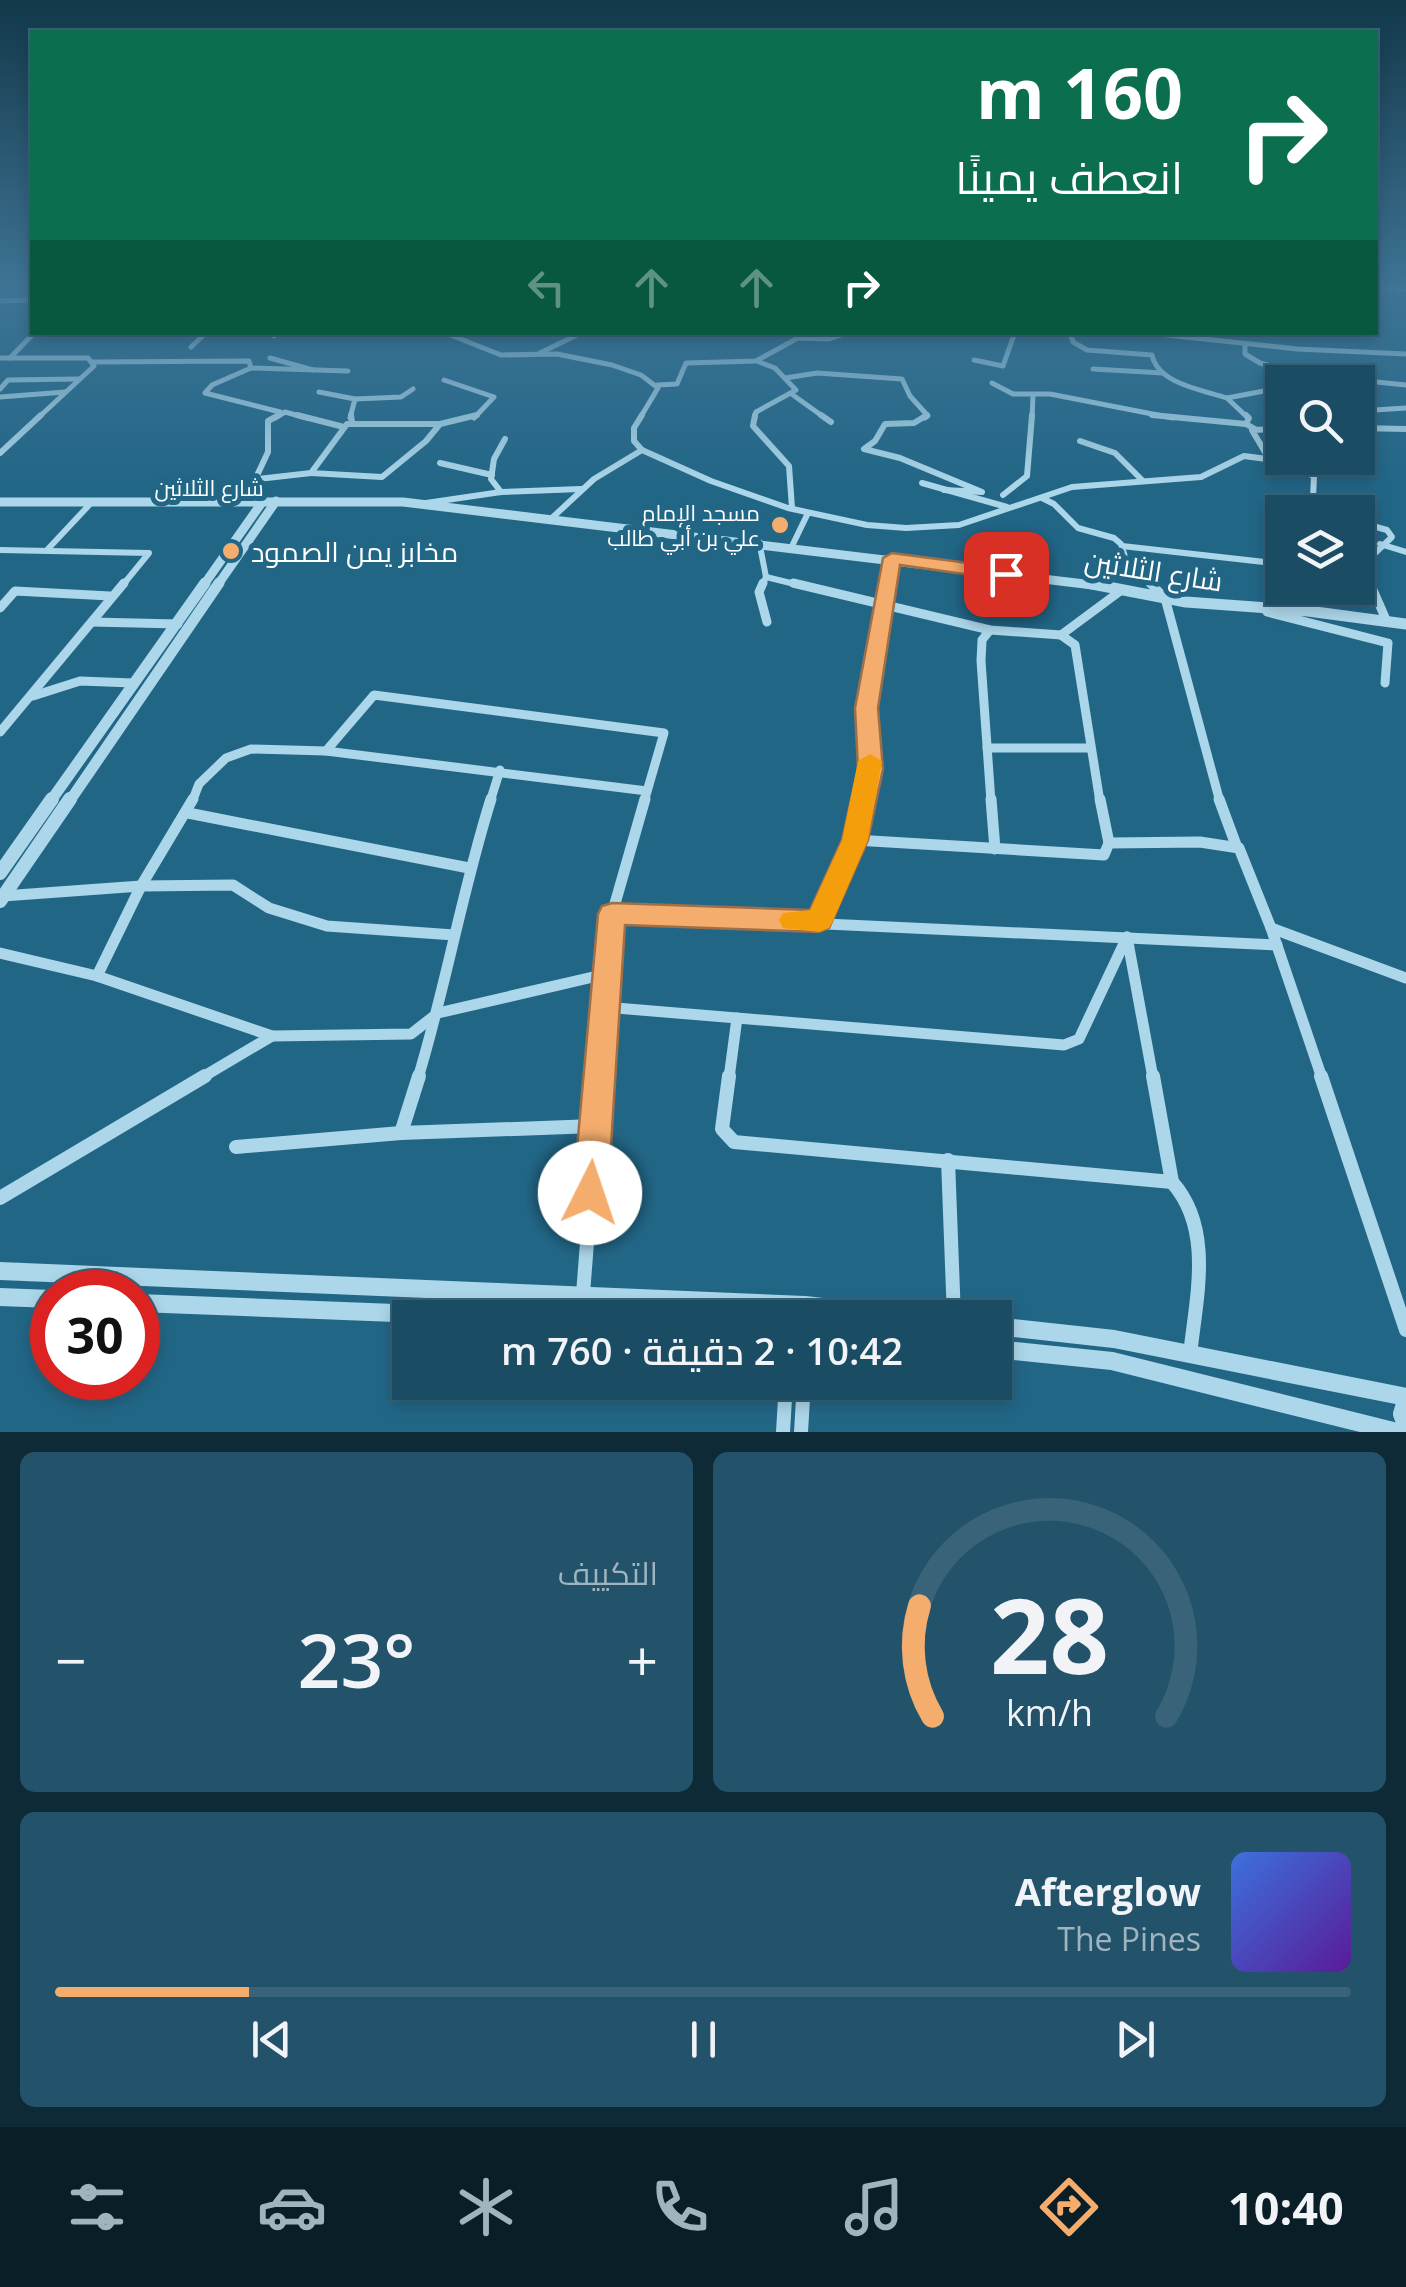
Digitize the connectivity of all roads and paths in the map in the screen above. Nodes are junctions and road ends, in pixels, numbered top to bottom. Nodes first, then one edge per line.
1 (16, 352) edge
2 (491, 352) edge
3 (544, 352) edge
4 (771, 352) edge
5 (1009, 352) edge
6 (1116, 352) edge
7 (1244, 352) edge
8 (1371, 352) edge
9 (540, 354) junction
10 (1406, 354) edge
11 (0, 358) edge
12 (10, 358) junction
13 (270, 358) dead end
14 (974, 360) dead end
15 (756, 361) junction
16 (93, 362) junction
17 (251, 368) junction
18 (1093, 370) dead end
19 (315, 371) junction
20 (348, 371) dead end
21 (1164, 373) junction
22 (785, 378) junction
23 (79, 379) junction
24 (444, 380) dead end
25 (992, 383) dead end
26 (657, 385) junction
27 (1406, 385) edge
28 (0, 389) edge
29 (412, 389) dead end
30 (1264, 391) dead end
31 (65, 392) junction
32 (319, 392) dead end
33 (793, 395) junction
34 (1033, 395) junction
35 (0, 397) edge
36 (1228, 398) junction
37 (355, 399) junction
38 (1375, 408) edge
39 (1406, 408) edge
40 (280, 412) junction
41 (831, 422) dead end
42 (352, 423) junction
43 (440, 424) junction
44 (1246, 424) junction
45 (344, 427) junction
46 (1375, 428) edge
47 (1255, 429) junction
48 (1265, 429) edge
49 (1406, 429) edge
50 (504, 439) dead end
51 (1080, 441) dead end
52 (1265, 449) edge
53 (642, 450) junction
54 (0, 453) edge
55 (1265, 459) edge
56 (440, 463) dead end
57 (311, 473) junction
58 (492, 474) junction
59 (258, 478) junction
60 (1142, 480) junction
61 (922, 484) dead end
62 (581, 489) junction
63 (944, 490) junction
64 (501, 492) junction
65 (982, 492) junction
66 (1003, 495) junction
67 (1042, 498) junction
68 (245, 501) junction
69 (90, 504) junction
70 (267, 504) junction
71 (0, 505) edge
72 (418, 505) junction
73 (792, 508) junction
74 (1009, 508) junction
75 (808, 512) junction
76 (553, 517) junction
77 (1375, 527) edge
78 (759, 541) junction
79 (793, 544) junction
80 (1380, 544) junction
81 (1122, 546) junction
82 (0, 550) edge
83 (47, 550) junction
84 (1375, 551) edge
85 (1406, 552) edge
86 (892, 558) junction
87 (1265, 562) edge
88 (766, 578) junction
89 (0, 591) edge
90 (14, 591) junction
91 (1120, 592) junction
92 (110, 596) junction
93 (1166, 598) junction
94 (1375, 599) edge
95 (886, 605) junction
96 (1250, 607) junction
97 (0, 608) edge
98 (92, 622) junction
99 (767, 622) dead end
100 (1387, 622) junction
101 (178, 624) junction
102 (1406, 624) edge
103 (990, 630) junction
104 (1061, 635) junction
105 (133, 683) junction
106 (1385, 683) dead end
107 (30, 697) junction
108 (0, 732) edge
109 (987, 748) junction
110 (1090, 748) junction
111 (326, 751) junction
112 (500, 770) junction
113 (648, 791) junction
114 (188, 813) junction
115 (855, 840) junction
116 (1109, 843) junction
117 (1236, 846) junction
118 (994, 849) junction
119 (469, 868) junction
120 (0, 872) edge
121 (142, 886) junction
122 (2, 899) edge
123 (612, 914) junction
124 (819, 921) junction
125 (1271, 928) junction
126 (454, 935) junction
127 (1127, 936) junction
128 (1277, 944) junction
129 (0, 953) edge
130 (606, 974) junction
131 (97, 976) junction
132 (1406, 978) edge
133 (604, 1008) junction
134 (438, 1013) junction
135 (737, 1018) junction
136 (272, 1036) junction
137 (595, 1126) junction
138 (401, 1133) junction
139 (236, 1148) dead end
140 (948, 1160) junction
141 (1172, 1182) junction
142 (0, 1198) edge
143 (0, 1272) edge
144 (583, 1294) junction
145 (0, 1297) edge
146 (30, 1298) edge
147 (659, 1300) edge
148 (953, 1300) edge
149 (160, 1303) edge
150 (392, 1313) edge
151 (1012, 1328) edge
152 (1406, 1330) edge
153 (1050, 1332) junction
154 (1012, 1351) edge
155 (1190, 1354) junction
156 (1054, 1356) junction
157 (1406, 1399) edge
158 (785, 1400) edge
159 (803, 1400) edge
160 (1406, 1425) edge
161 (783, 1432) edge
162 (801, 1432) edge
163 (1397, 1432) edge

1 - 12 street
2 - 9 street
3 - 9 street
4 - 15 street
5 - 14 street
6 - 21 street
7 - 27 street
8 - 10 street
9 - 26 street
11 - 12 street
12 - 16 street
13 - 19 street
15 - 22 street
15 - 26 street
16 - 17 street
16 - 23 street
17 - 19 street
17 - 40 street
18 - 21 street
19 - 20 street
21 - 36 street
22 - 33 street
22 - 65 street
23 - 28 street
23 - 31 street
24 - 43 street
25 - 34 street
26 - 53 street
29 - 37 street
30 - 36 street
31 - 35 street
31 - 54 street
32 - 37 street
33 - 41 street
33 - 73 street
34 - 44 street
34 - 66 street
36 - 44 street
37 - 42 street
38 - 39 street
40 - 45 street
40 - 59 street
42 - 43 street
42 - 45 street
43 - 57 street
44 - 47 street
45 - 57 street
46 - 49 street
47 - 48 street
47 - 52 street
50 - 58 street
51 - 60 street
53 - 62 street
53 - 73 street
55 - 60 street
56 - 58 street
57 - 59 street
58 - 64 street
59 - 68 street
60 - 67 street
61 - 63 street
62 - 64 street
62 - 76 street
63 - 65 street
63 - 74 street
64 - 72 street
65 - 66 street
66 - 74 street
67 - 74 street
67 - 81 street
68 - 69 street, شارع الثلاثين
68 - 70 street, شارع الثلاثين
69 - 70 street, شارع الثلاثين
69 - 71 street, شارع الثلاثين
69 - 83 street
70 - 72 street, شارع الثلاثين
70 - 101 street
70 - 122 street
72 - 76 street, شارع الثلاثين
73 - 75 street
74 - 75 street
75 - 79 street
76 - 78 street, شارع الثلاثين
77 - 80 street
78 - 79 street, شارع الثلاثين
78 - 88 street
79 - 86 street, شارع الثلاثين
80 - 84 street
80 - 85 street
81 - 87 street
81 - 93 street
82 - 83 street
83 - 92 street
86 - 91 street, شارع الثلاثين
86 - 95 street
88 - 95 street
88 - 99 street
89 - 90 street
90 - 92 street
90 - 97 street
91 - 93 street, شارع الثلاثين
91 - 104 street
92 - 98 street
93 - 96 street, شارع الثلاثين
93 - 117 street
94 - 100 street
95 - 103 street
95 - 115 street
96 - 100 street, شارع الثلاثين
96 - 106 street
98 - 101 street
98 - 107 street
100 - 102 street, شارع الثلاثين
101 - 105 street
103 - 104 street
103 - 109 street
104 - 110 street
105 - 107 street
105 - 120 street
107 - 108 street
109 - 110 street
109 - 118 street
110 - 116 street
111 - 112 street
111 - 113 street
111 - 114 street
112 - 113 street
112 - 119 street
113 - 123 street
114 - 119 street
114 - 121 street
115 - 118 street
115 - 124 street
116 - 117 street
116 - 118 street
117 - 125 street
119 - 126 street
121 - 122 street
121 - 126 street
121 - 131 street
123 - 124 street
123 - 130 street
124 - 127 street
125 - 128 street
125 - 132 street
126 - 134 street
127 - 128 street
127 - 135 street
127 - 141 street
128 - 152 street
129 - 131 street
130 - 133 street
130 - 134 street
131 - 136 street
133 - 135 street
133 - 137 street
134 - 136 street
134 - 138 street
135 - 140 street
136 - 142 street
137 - 138 street
137 - 144 street
138 - 139 street
140 - 141 street
140 - 148 street
141 - 155 street
143 - 144 street
144 - 147 street
145 - 146 street
149 - 150 street
151 - 153 street
153 - 155 street
153 - 156 street
154 - 156 street
155 - 157 street
156 - 163 street
157 - 160 street
158 - 161 street
159 - 162 street

